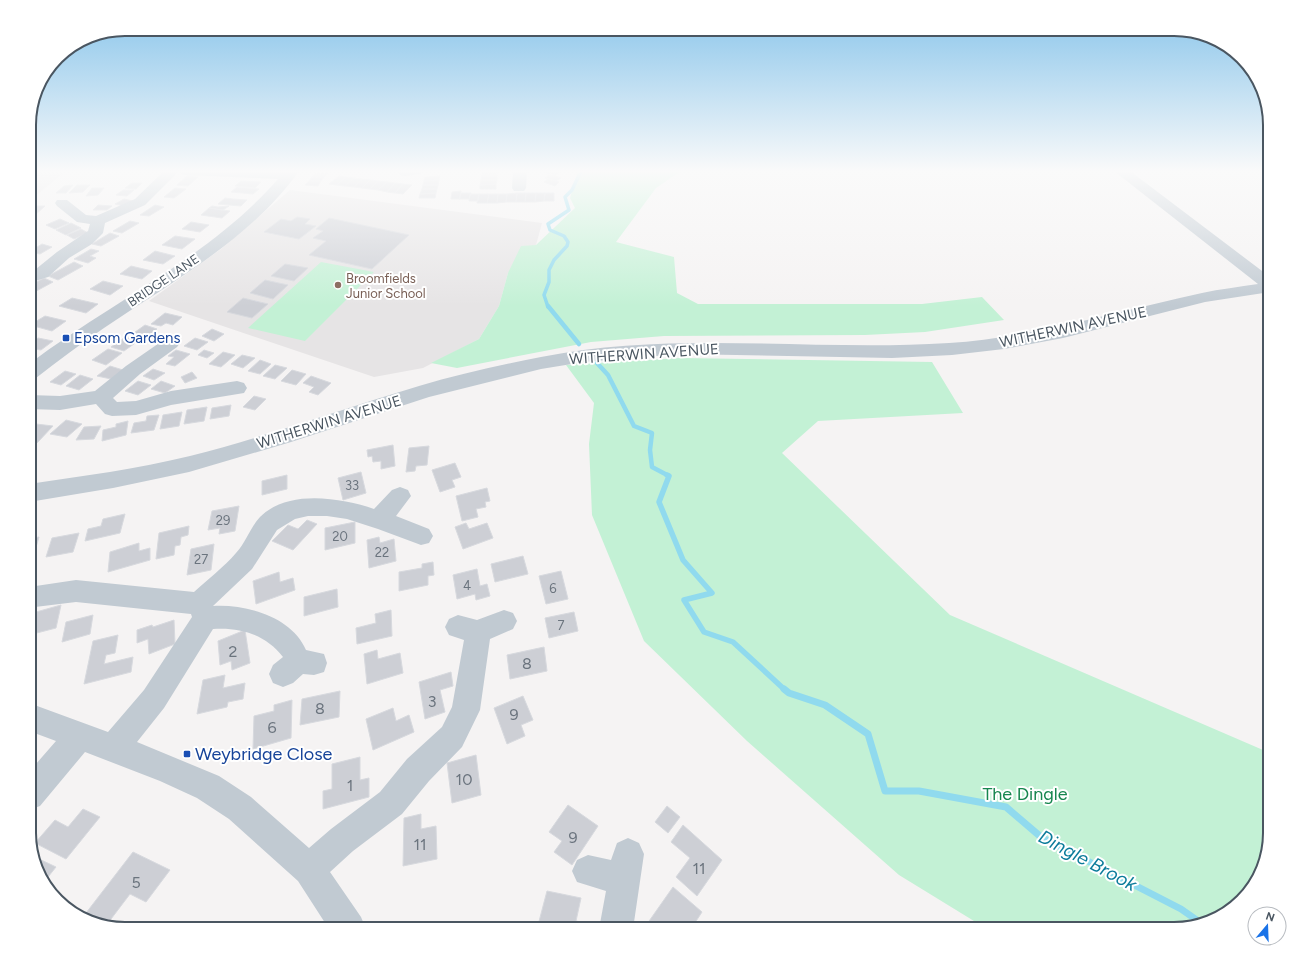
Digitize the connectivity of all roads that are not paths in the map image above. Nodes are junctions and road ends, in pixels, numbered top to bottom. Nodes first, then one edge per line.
1 (78, 216) edge
2 (110, 216) edge
3 (247, 216) edge
4 (1178, 216) edge
5 (98, 221) junction
6 (36, 275) edge
7 (1263, 281) edge
8 (1263, 287) edge
9 (171, 343) dead end
10 (36, 369) edge
11 (237, 388) dead end
12 (101, 397) junction
13 (36, 402) edge
14 (36, 492) edge
15 (400, 496) dead end
16 (379, 519) junction
17 (424, 535) dead end
18 (36, 596) edge
19 (203, 611) junction
20 (504, 621) dead end
21 (299, 666) dead end
22 (36, 720) edge
23 (80, 736) junction
24 (114, 749) junction
25 (36, 786) edge
26 (309, 870) junction
27 (588, 871) dead end
28 (343, 922) edge
29 (617, 922) edge

1 - 5 street
2 - 5 street
3 - 10 street, BRIDGE LANE
4 - 7 street
5 - 6 street
8 - 14 street, WITHERWIN AVENUE
9 - 12 street
11 - 12 street
12 - 13 street
15 - 16 street
16 - 17 street
16 - 19 street
18 - 19 street
19 - 21 street
19 - 24 street
20 - 26 street
22 - 23 street
23 - 24 street
23 - 25 street
24 - 26 street
26 - 28 street
27 - 29 street

